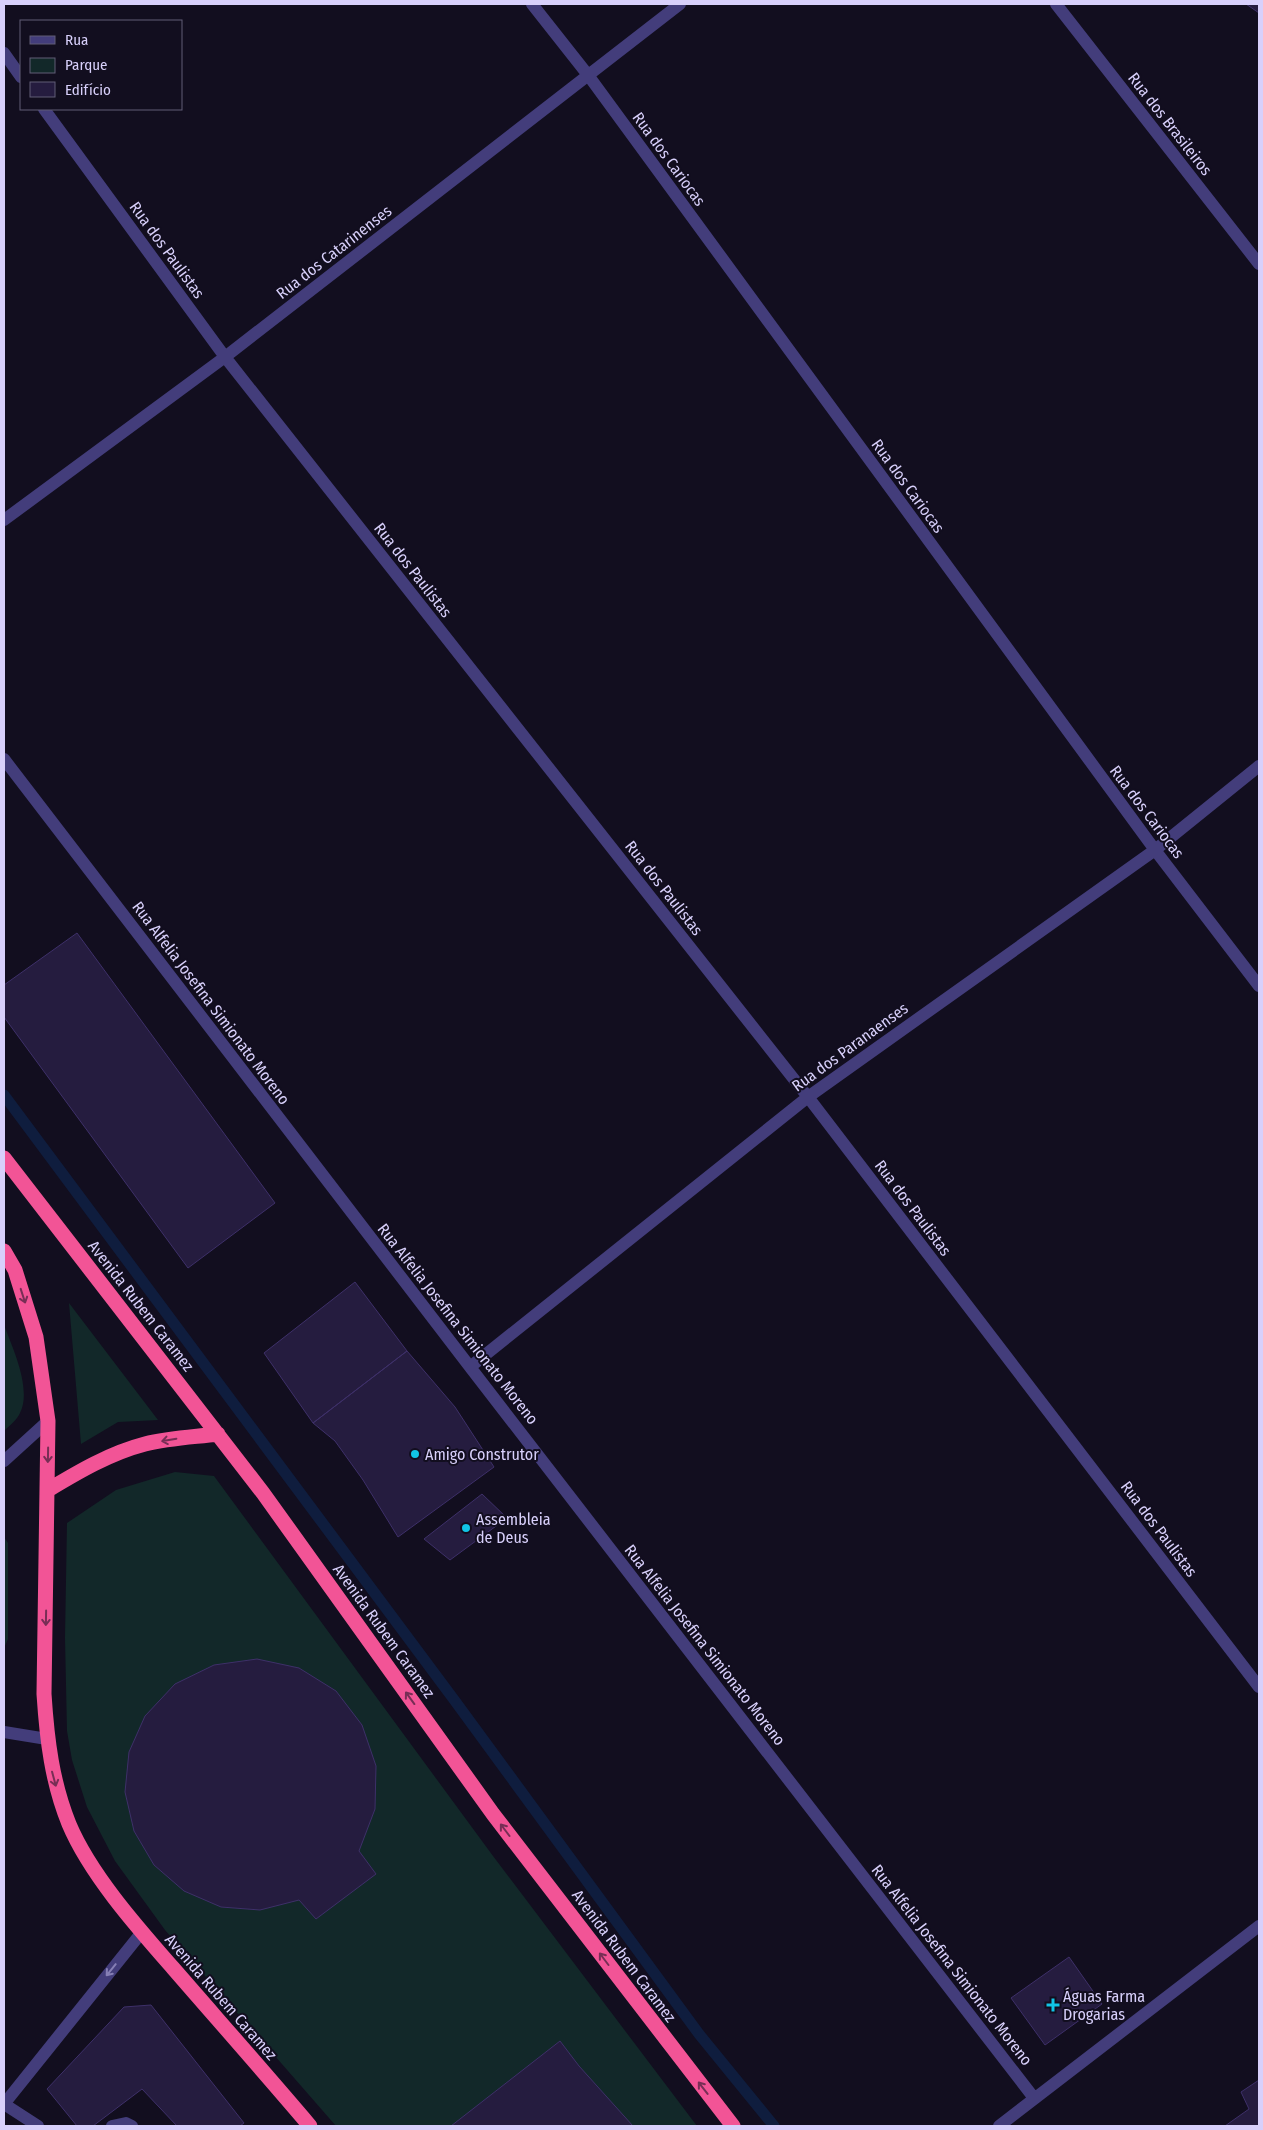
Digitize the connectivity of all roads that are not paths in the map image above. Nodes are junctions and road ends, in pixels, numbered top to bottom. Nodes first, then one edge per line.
1 (532, 4) edge
2 (680, 4) edge
3 (1056, 4) edge
4 (4, 53) edge
5 (588, 75) junction
6 (20, 76) edge
7 (45, 110) edge
8 (1259, 264) edge
9 (225, 357) junction
10 (4, 520) edge
11 (4, 758) edge
12 (1259, 766) edge
13 (1155, 850) junction
14 (1259, 986) edge
15 (808, 1097) junction
16 (4, 1158) edge
17 (4, 1251) edge
18 (470, 1367) junction
19 (48, 1422) junction
20 (218, 1434) junction
21 (4, 1461) edge
22 (48, 1490) junction
23 (1259, 1687) edge
24 (4, 1732) edge
25 (47, 1739) junction
26 (1259, 1926) edge
27 (142, 1932) junction
28 (1034, 2098) junction
29 (4, 2104) edge
30 (307, 2125) edge
31 (38, 2126) edge
32 (112, 2126) edge
33 (132, 2126) edge
34 (733, 2126) edge
35 (999, 2126) edge

1 - 5 street, Rua dos Cariocas
2 - 5 street, Rua dos Catarinenses
3 - 8 street, Rua dos Brasileiros
4 - 6 street
5 - 9 street, Rua dos Catarinenses
5 - 13 street, Rua dos Cariocas
7 - 9 street, Rua dos Paulistas
9 - 10 street, Rua dos Catarinenses
9 - 15 street, Rua dos Paulistas
11 - 18 street, Rua Alfelia Josefina Simionato Moreno
12 - 13 street, Rua dos Paranaenses
13 - 14 street, Rua dos Cariocas
13 - 15 street, Rua dos Paranaenses
15 - 18 street, Rua dos Paranaenses
15 - 23 street, Rua dos Paulistas
16 - 20 highway, Avenida Rubem Caramez
17 -> 19 highway, Avenida Rubem Caramez
18 - 28 street, Rua Alfelia Josefina Simionato Moreno
19 - 21 street
19 -> 22 highway, Avenida Rubem Caramez
20 -> 22 highway
34 -> 20 highway, Avenida Rubem Caramez
22 -> 25 highway, Avenida Rubem Caramez
24 - 25 street
25 -> 27 highway, Avenida Rubem Caramez
26 - 28 street
27 -> 29 street
27 - 30 highway, Avenida Rubem Caramez
28 - 35 street
29 - 31 street
32 - 33 street

